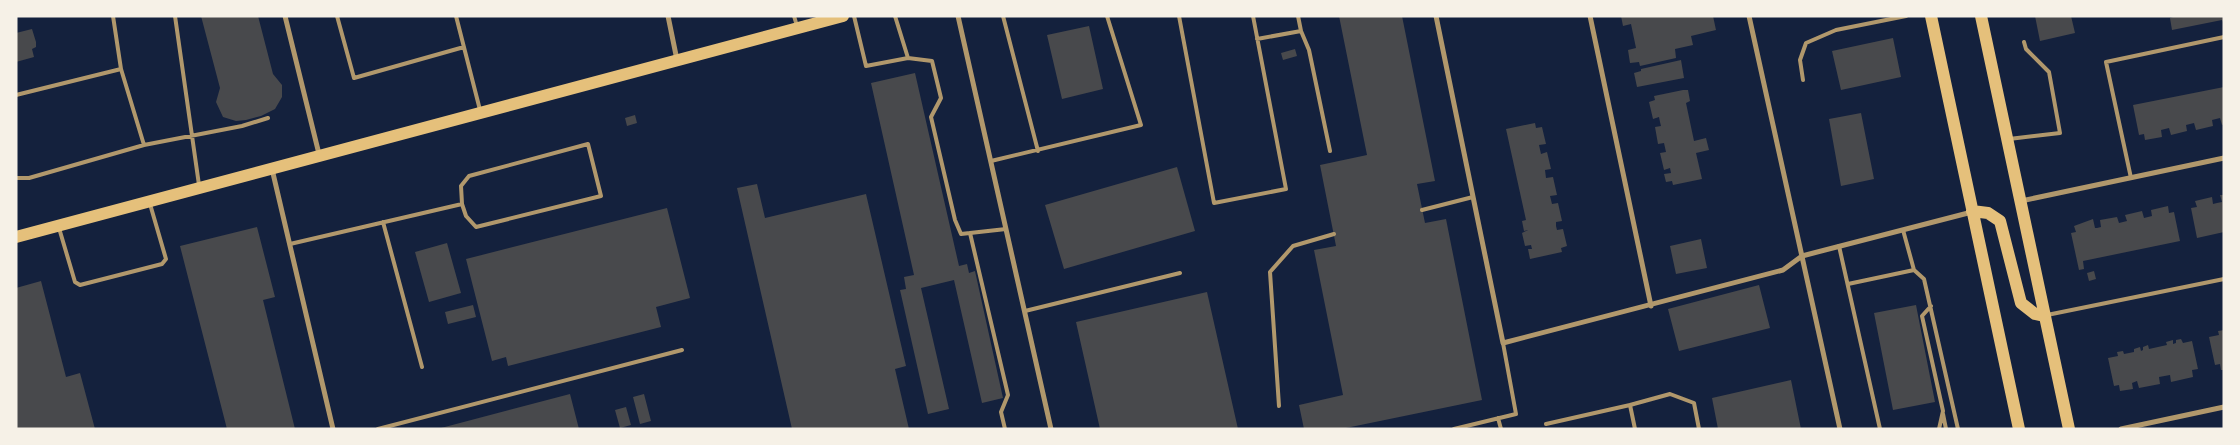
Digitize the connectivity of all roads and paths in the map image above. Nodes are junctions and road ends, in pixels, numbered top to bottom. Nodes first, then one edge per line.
1 (113, 16) edge
2 (175, 16) edge
3 (286, 16) edge
4 (337, 16) edge
5 (456, 16) edge
6 (668, 16) edge
7 (843, 16) edge
8 (854, 16) edge
9 (895, 16) edge
10 (958, 16) edge
11 (1004, 16) edge
12 (1107, 16) edge
13 (1179, 16) edge
14 (1253, 16) edge
15 (1298, 16) edge
16 (1436, 16) edge
17 (1590, 16) edge
18 (1749, 16) edge
19 (1906, 16) edge
20 (1931, 16) edge
21 (1981, 16) edge
22 (796, 22) edge
23 (1300, 31) junction
24 (2224, 37) edge
25 (1257, 39) junction
26 (2024, 42) dead end
27 (464, 47) junction
28 (908, 58) junction
29 (677, 61) junction
30 (121, 68) junction
31 (1803, 80) dead end
32 (16, 95) edge
33 (481, 113) junction
34 (268, 118) dead end
35 (192, 134) junction
36 (2007, 139) junction
37 (144, 145) junction
38 (1038, 151) junction
39 (1330, 151) dead end
40 (320, 155) junction
41 (2224, 158) edge
42 (991, 161) junction
43 (272, 168) junction
44 (16, 178) edge
45 (2131, 178) junction
46 (199, 188) junction
47 (1473, 196) junction
48 (149, 201) junction
49 (2020, 202) junction
50 (462, 204) junction
51 (1422, 210) dead end
52 (1972, 211) junction
53 (383, 222) junction
54 (58, 226) junction
55 (1006, 229) junction
56 (1902, 230) junction
57 (970, 233) junction
58 (1334, 234) dead end
59 (16, 237) edge
60 (290, 244) junction
61 (1839, 246) junction
62 (1802, 256) junction
63 (1914, 270) junction
64 (1180, 273) dead end
65 (2224, 279) edge
66 (1848, 284) junction
67 (1652, 306) junction
68 (1931, 306) junction
69 (1025, 311) junction
70 (2044, 316) junction
71 (1503, 343) junction
72 (682, 350) dead end
73 (422, 367) dead end
74 (1630, 405) junction
75 (1279, 406) dead end
76 (2224, 407) edge
77 (1943, 411) junction
78 (1498, 418) junction
79 (1546, 424) dead end
80 (333, 429) edge
81 (378, 429) edge
82 (1005, 429) edge
83 (1052, 429) edge
84 (1454, 429) edge
85 (1501, 429) edge
86 (1635, 429) edge
87 (1699, 429) edge
88 (1840, 429) edge
89 (1880, 429) edge
90 (1939, 429) edge
91 (1946, 429) edge
92 (1958, 429) edge
93 (2019, 429) edge
94 (2069, 429) edge
95 (2121, 429) edge

1 - 30 lane
2 - 35 lane
3 - 40 street
4 - 27 lane
5 - 27 lane
6 - 29 street
7 - 22 main road
8 - 28 lane
9 - 28 lane
10 - 42 street
11 - 38 lane
12 - 38 lane
13 - 25 lane
14 - 25 lane
15 - 23 lane
16 - 47 street
17 - 67 street
18 - 62 street
19 - 31 lane
20 - 52 main road
21 - 36 main road
22 - 29 main road
23 - 25 lane
23 - 39 lane
24 - 45 lane
26 - 36 lane
27 - 33 lane
28 - 57 lane
29 - 33 main road
30 - 32 lane
30 - 37 lane
33 - 40 main road
34 - 35 lane
35 - 37 lane
35 - 46 lane
36 - 49 main road
37 - 44 lane
38 - 42 lane
40 - 43 main road
41 - 45 street
42 - 55 street
43 - 46 main road
43 - 60 street
45 - 49 street
46 - 48 main road
47 - 51 lane
47 - 71 street
48 - 54 main road
48 - 54 lane
49 - 70 main road
50 - 50 lane
50 - 53 lane
52 - 56 street
52 - 70 main road
52 - 93 main road
53 - 60 lane
53 - 73 lane
54 - 59 main road
55 - 57 lane
55 - 69 street
56 - 61 street
56 - 63 lane
57 - 82 lane
58 - 75 lane
60 - 80 street
61 - 62 street
61 - 66 lane
62 - 67 street
62 - 88 street
63 - 66 lane
63 - 68 lane
64 - 69 lane
65 - 70 lane
66 - 89 lane
67 - 71 street
68 - 77 lane
68 - 92 lane
69 - 83 street
70 - 94 main road
71 - 78 lane
72 - 81 lane
74 - 79 lane
74 - 86 lane
74 - 87 lane
76 - 95 street
77 - 90 lane
77 - 91 lane
78 - 84 lane
78 - 85 lane

